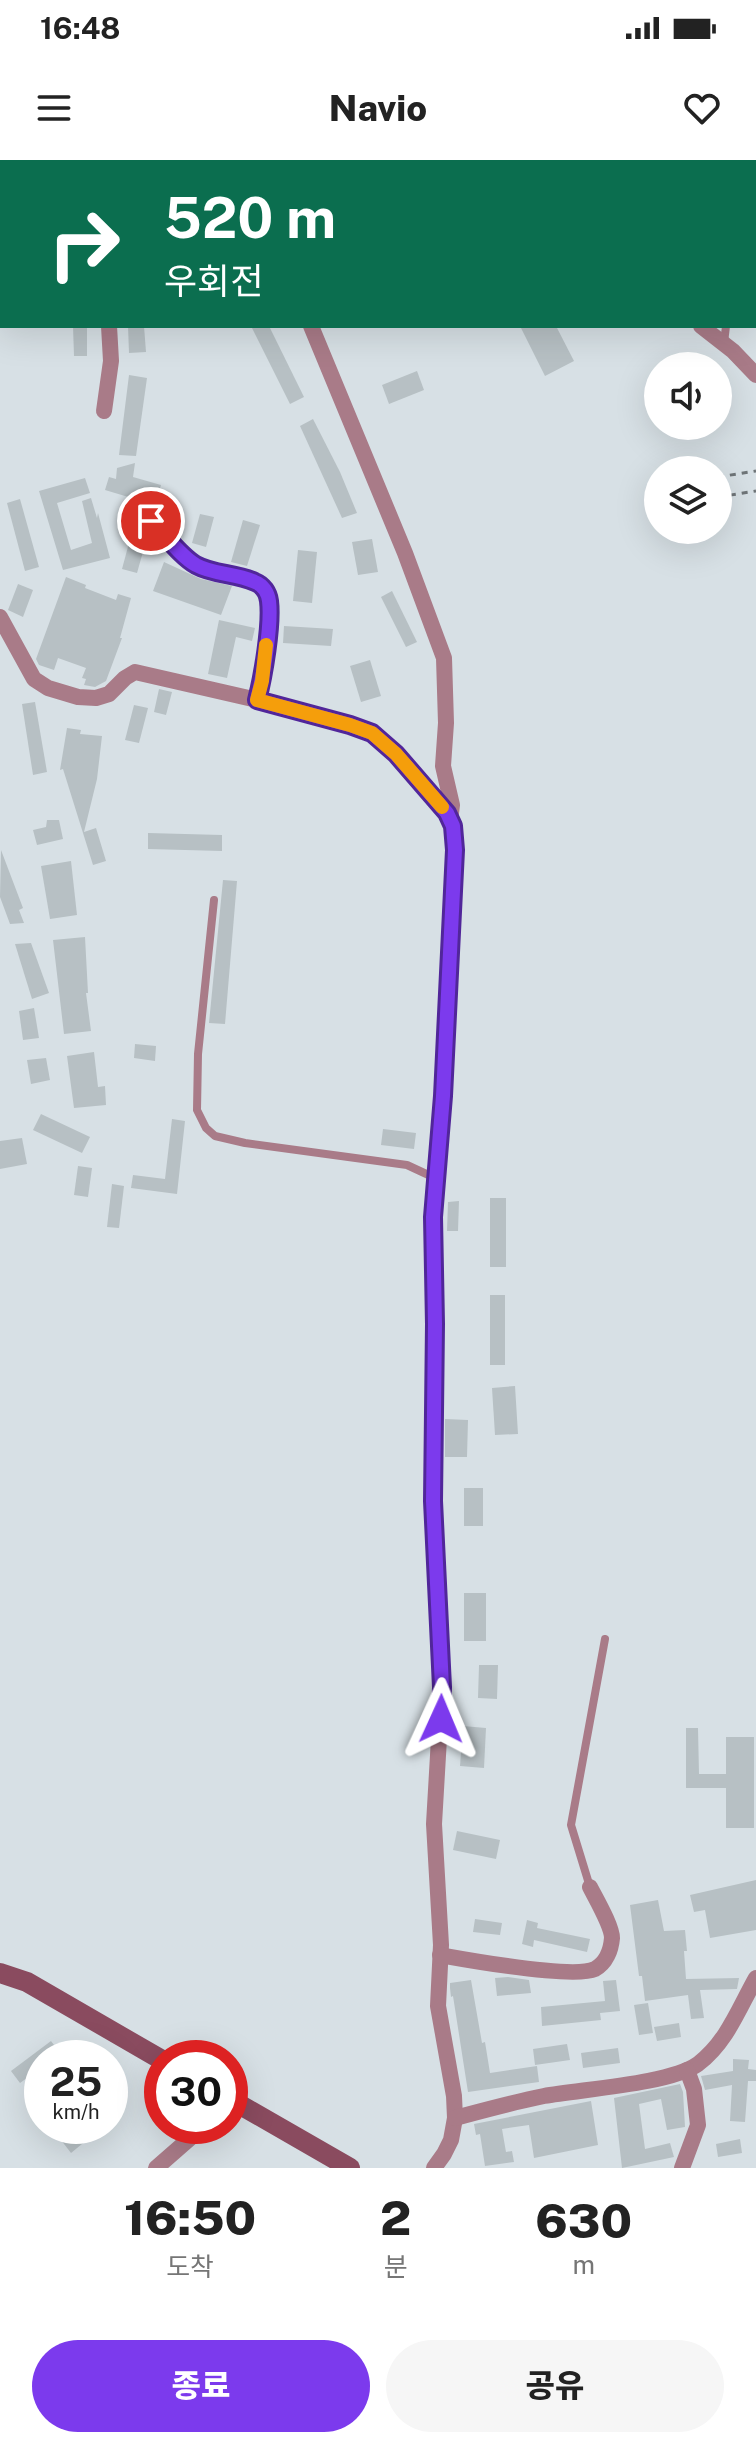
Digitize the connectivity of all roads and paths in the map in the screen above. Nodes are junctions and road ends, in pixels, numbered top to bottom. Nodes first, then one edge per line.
1 (109, 328) edge
2 (312, 328) edge
3 (704, 328) edge
4 (726, 328) edge
5 (724, 344) junction
6 (756, 375) edge
7 (104, 411) dead end
8 (756, 471) edge
9 (732, 475) edge
10 (756, 491) edge
11 (732, 495) edge
12 (136, 515) dead end
13 (0, 617) edge
14 (257, 700) junction
15 (450, 821) junction
16 (214, 900) dead end
17 (435, 1178) junction
18 (605, 1639) dead end
19 (590, 1887) joint
20 (440, 1955) junction
21 (0, 1973) edge
22 (756, 1978) edge
23 (144, 2050) edge
24 (687, 2070) junction
25 (248, 2110) edge
26 (455, 2118) junction
27 (183, 2144) edge
28 (156, 2168) edge
29 (350, 2168) edge
30 (434, 2168) edge
31 (682, 2168) edge

1 - 7 street
2 - 15 street
3 - 5 street
4 - 5 lane
5 - 6 street
8 - 9 path
10 - 11 path
12 - 14 street
13 - 14 street
14 - 15 street
15 - 17 street
16 - 17 lane
17 - 20 street
18 - 19 lane
19 - 20 street
20 - 26 street
21 - 23 main road
22 - 24 street
24 - 26 street
24 - 31 street
25 - 29 main road
26 - 30 street
27 - 28 street

